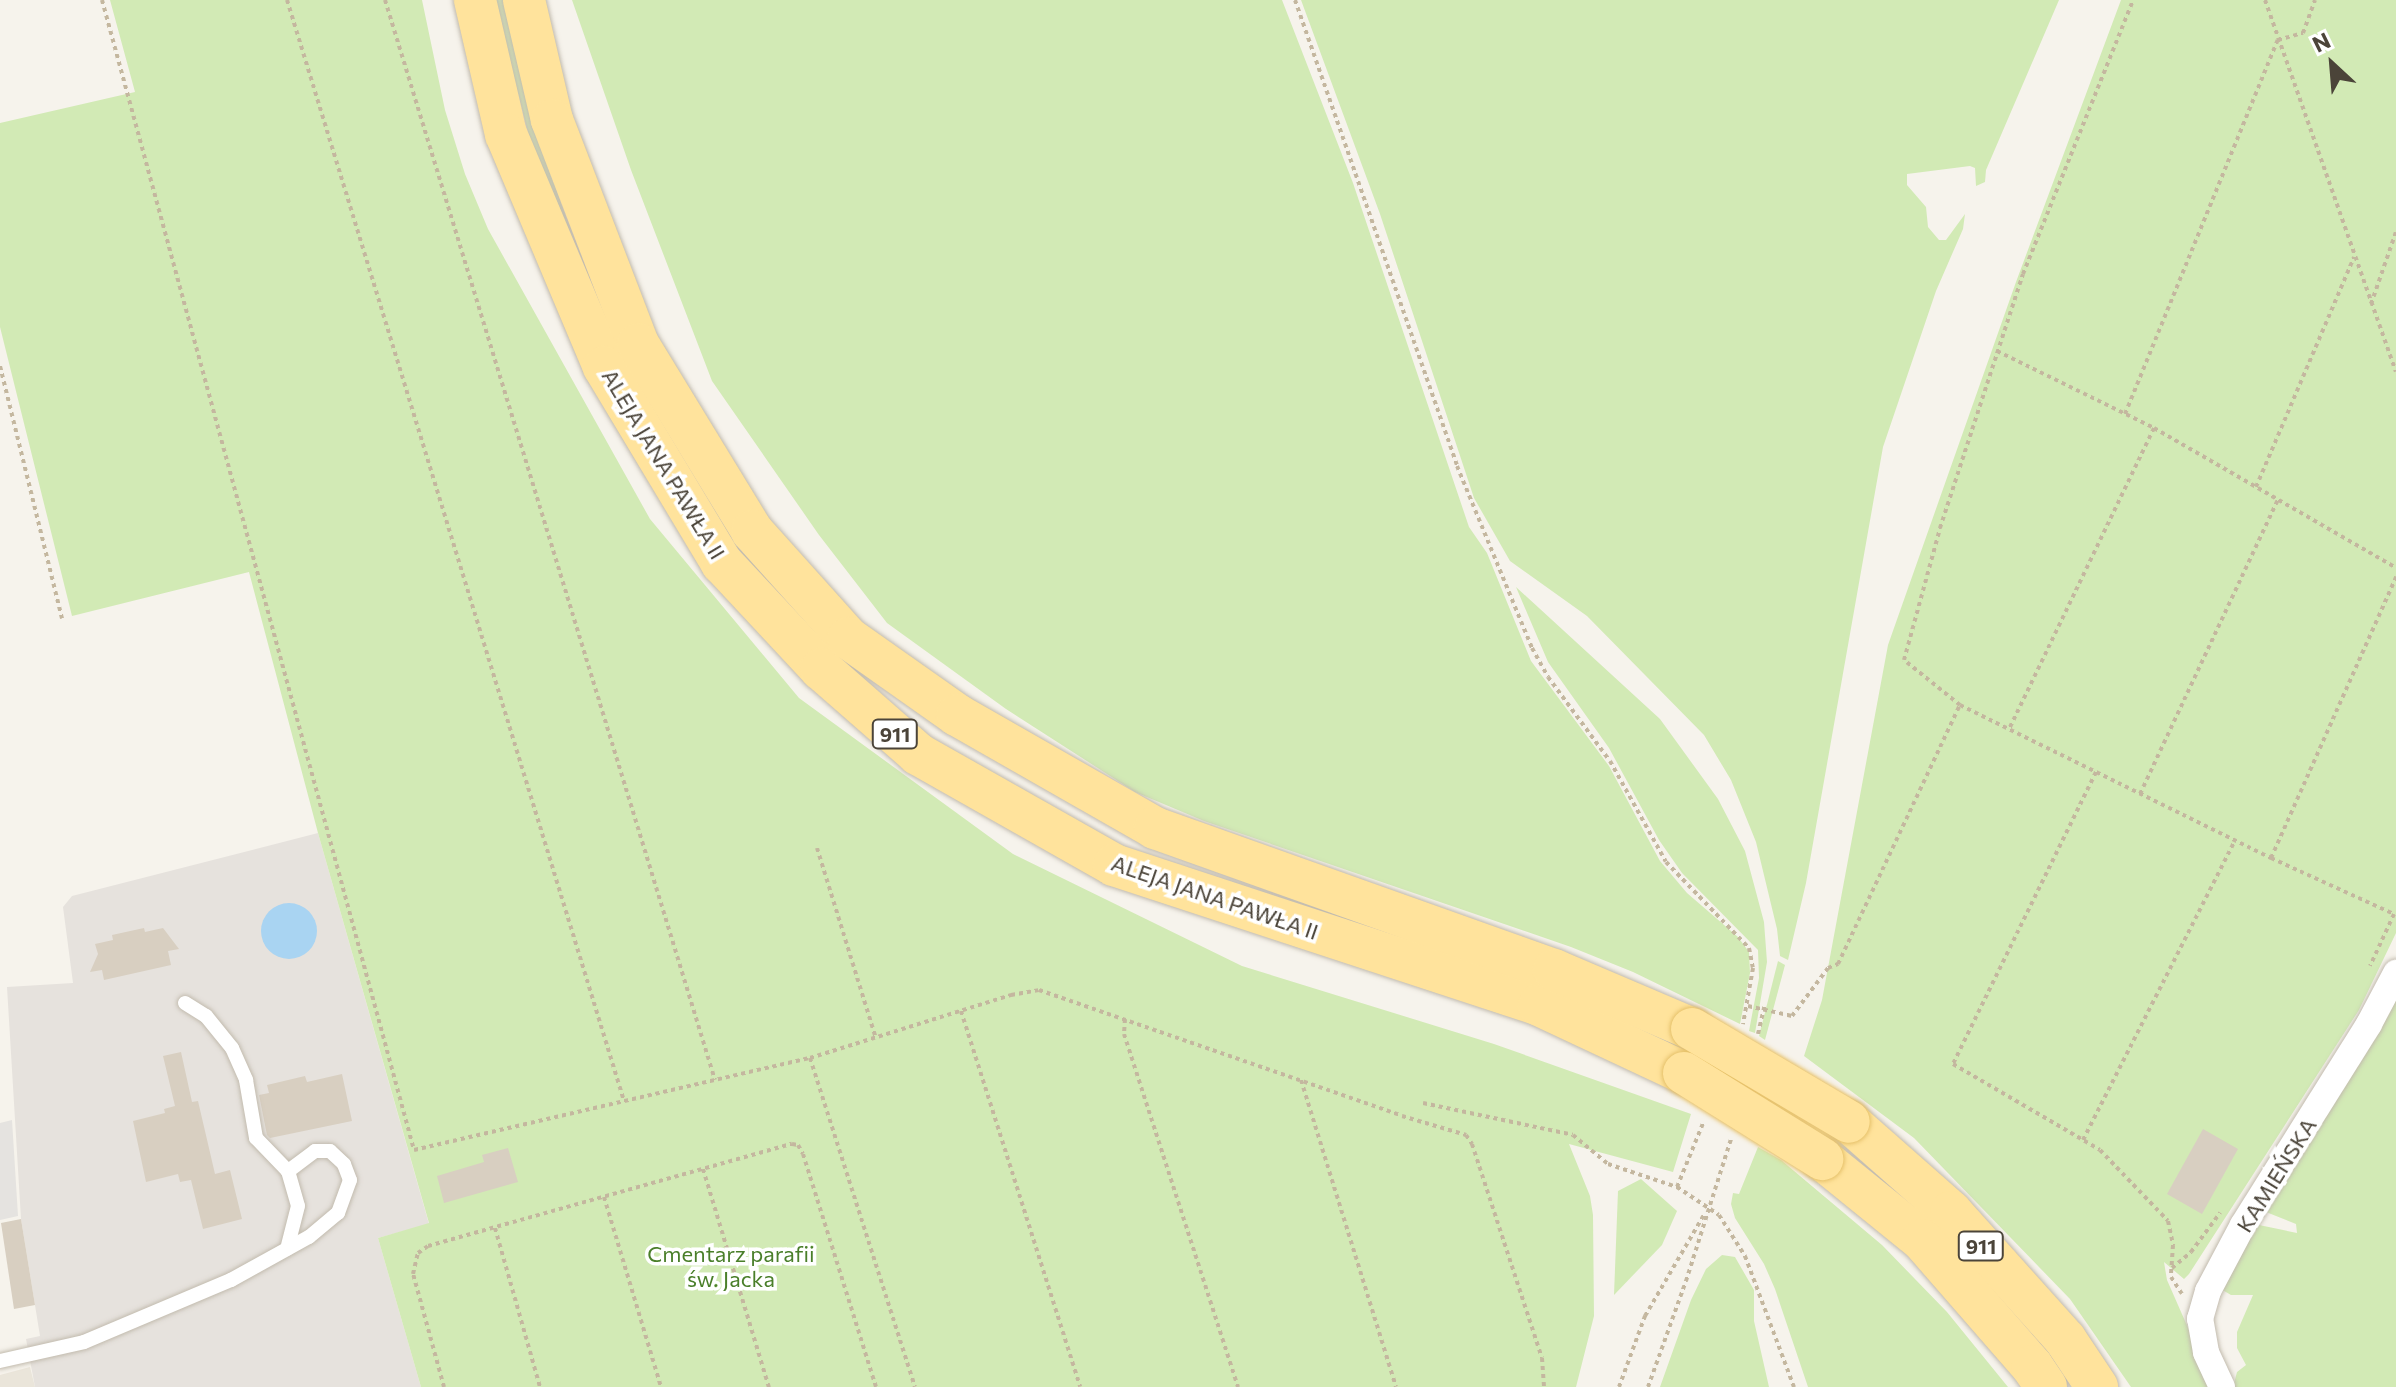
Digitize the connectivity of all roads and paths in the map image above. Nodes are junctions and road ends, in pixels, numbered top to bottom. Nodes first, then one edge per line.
1 (102, 0) edge
2 (287, 0) edge
3 (385, 0) edge
4 (475, 0) edge
5 (524, 0) edge
6 (1295, 0) edge
7 (2133, 0) edge
8 (2265, 0) edge
9 (2315, 0) edge
10 (2278, 40) junction
11 (2396, 232) edge
12 (2354, 257) junction
13 (2371, 304) junction
14 (1997, 351) junction
15 (0, 366) edge
16 (2396, 372) edge
17 (2125, 414) junction
18 (2154, 428) junction
19 (2256, 487) junction
20 (2278, 499) junction
21 (2396, 568) edge
22 (2396, 577) edge
23 (62, 618) dead end
24 (1960, 705) junction
25 (2009, 729) junction
26 (2096, 772) junction
27 (2140, 794) junction
28 (2235, 840) junction
29 (817, 848) dead end
30 (2271, 858) junction
31 (2395, 912) edge
32 (1744, 941) dead end
33 (2368, 969) dead end
34 (2396, 973) edge
35 (185, 1003) dead end
36 (1748, 1006) dead end
37 (1764, 1007) junction
38 (961, 1011) junction
39 (1125, 1019) junction
40 (876, 1039) junction
41 (1755, 1048) dead end
42 (810, 1058) junction
43 (715, 1080) junction
44 (1301, 1080) junction
45 (624, 1101) junction
46 (1423, 1103) dead end
47 (1734, 1129) dead end
48 (2083, 1140) junction
49 (703, 1169) junction
50 (288, 1171) junction
51 (604, 1197) junction
52 (1708, 1208) junction
53 (2221, 1211) dead end
54 (494, 1227) junction
55 (287, 1249) junction
56 (0, 1361) edge
57 (444, 1387) edge
58 (540, 1387) edge
59 (661, 1387) edge
60 (769, 1387) edge
61 (876, 1387) edge
62 (915, 1387) edge
63 (1080, 1387) edge
64 (1238, 1387) edge
65 (1396, 1387) edge
66 (1544, 1387) edge
67 (1619, 1387) edge
68 (1648, 1387) edge
69 (1794, 1387) edge
70 (2046, 1387) edge
71 (2097, 1387) edge
72 (2222, 1387) edge

1 - 45 path
2 - 45 path
3 - 43 path
4 - 70 main road, ALEJA JANA PAWŁA II / 911, bridge
5 - 71 main road, ALEJA JANA PAWŁA II / 911, bridge
6 - 32 path
7 - 14 path
8 - 10 path
9 - 10 path
10 - 12 path
10 - 17 path
11 - 13 path
12 - 13 path
12 - 19 path
13 - 16 path
14 - 17 path
14 - 24 path
15 - 23 path
17 - 18 path
18 - 19 path
18 - 25 path
19 - 20 path
20 - 21 path
20 - 27 path
22 - 30 path
24 - 25 path
24 - 37 path
25 - 26 path
26 - 27 path
26 - 48 path
27 - 28 path
28 - 30 path
28 - 48 path
29 - 40 path
30 - 31 path
31 - 33 path
34 - 72 street, KAMIEŃSKA
35 - 50 lane
36 - 37 path
37 - 41 path
38 - 39 path
38 - 40 path
38 - 63 path
39 - 44 path
39 - 64 path
40 - 42 path
42 - 43 path
42 - 62 path
43 - 45 path
44 - 65 path
44 - 66 path
46 - 52 path
47 - 52 path
48 - 53 path
49 - 51 path
49 - 60 path
49 - 61 path
50 - 55 lane
50 - 55 lane
51 - 54 path
51 - 59 path
52 - 67 path
52 - 68 path
52 - 69 path
54 - 57 path
54 - 58 path
55 - 56 lane

